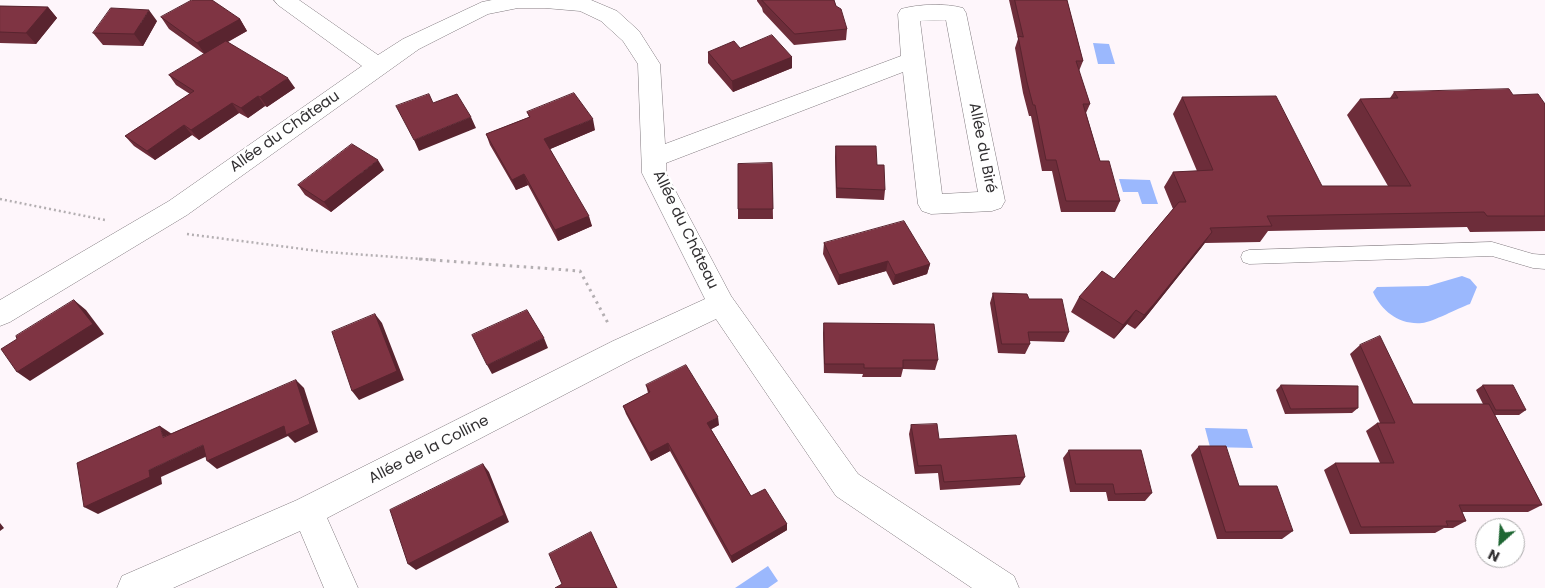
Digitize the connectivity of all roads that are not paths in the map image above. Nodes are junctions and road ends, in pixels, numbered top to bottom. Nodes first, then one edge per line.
1 (285, 0) edge
2 (912, 60) junction
3 (378, 66) junction
4 (653, 158) junction
5 (1249, 257) dead end
6 (1545, 262) edge
7 (721, 304) junction
8 (0, 314) edge
9 (308, 512) junction
10 (134, 588) edge
11 (341, 588) edge
12 (1002, 588) edge

1 - 3 street
2 - 2 street, Allée du Biré
2 - 4 street
3 - 4 street, Allée du Château
3 - 8 street, Allée du Château
4 - 7 street, Allée du Château
5 - 6 lane
7 - 9 street, Allée de la Colline
7 - 12 street, Allée du Château
9 - 10 street, Allée de la Colline
9 - 11 street

